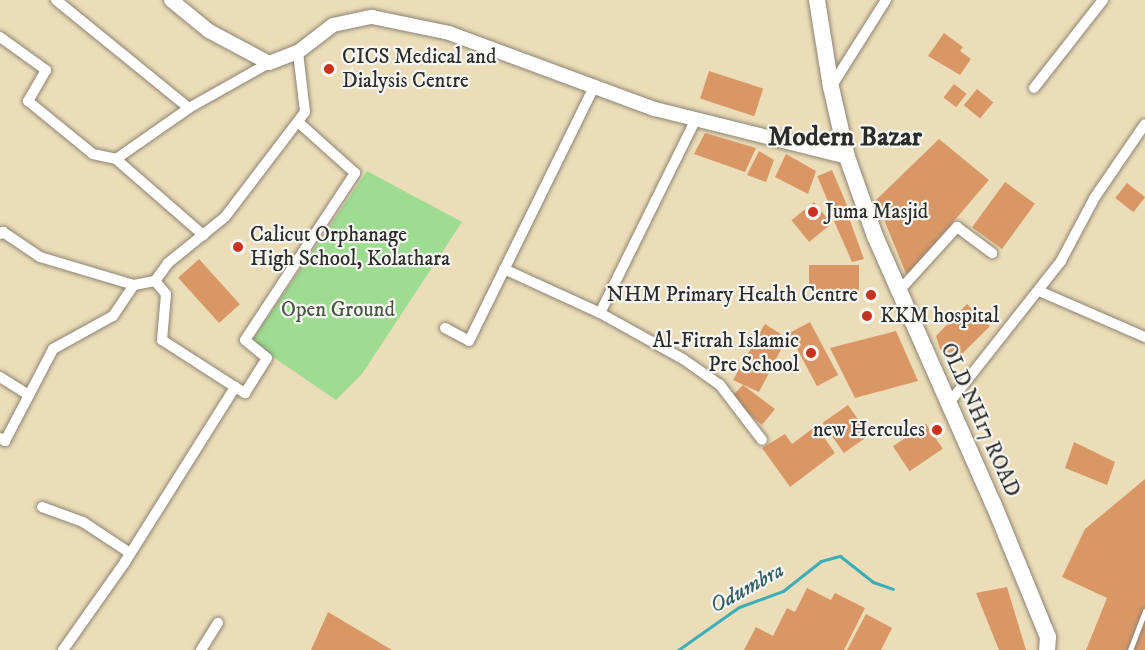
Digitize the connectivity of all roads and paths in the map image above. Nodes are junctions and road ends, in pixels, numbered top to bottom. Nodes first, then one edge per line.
1 (56, 0) edge
2 (171, 0) edge
3 (817, 0) edge
4 (886, 0) edge
5 (1103, 0) edge
6 (0, 37) edge
7 (298, 52) junction
8 (269, 63) junction
9 (595, 86) junction
10 (831, 87) junction
11 (1034, 88) dead end
12 (189, 108) junction
13 (696, 119) junction
14 (298, 122) junction
15 (1145, 124) edge
16 (847, 157) junction
17 (116, 159) junction
18 (0, 234) edge
19 (202, 235) junction
20 (992, 253) dead end
21 (504, 269) junction
22 (155, 281) junction
23 (134, 285) junction
24 (898, 291) junction
25 (1039, 291) junction
26 (600, 313) junction
27 (445, 328) dead end
28 (1145, 337) edge
29 (0, 377) edge
30 (235, 387) junction
31 (29, 395) junction
32 (949, 403) junction
33 (0, 438) edge
34 (762, 440) dead end
35 (42, 507) dead end
36 (130, 553) junction
37 (1145, 611) edge
38 (218, 623) dead end
39 (63, 650) edge
40 (201, 650) edge
41 (1047, 650) edge
42 (1130, 650) edge

1 - 12 street
2 - 8 main road
3 - 10 main road, OLD NH17 ROAD
4 - 10 street
5 - 11 street
6 - 17 street
7 - 8 main road
7 - 9 main road
7 - 14 street
8 - 12 street
9 - 13 main road
9 - 21 street
10 - 16 main road, OLD NH17 ROAD
12 - 17 street
13 - 16 main road
13 - 26 street
14 - 19 street
14 - 30 street
15 - 25 street
16 - 24 main road, OLD NH17 ROAD
17 - 19 street
18 - 23 street
19 - 22 street
20 - 24 street
21 - 26 street
21 - 27 street
22 - 23 street
22 - 30 street
23 - 31 street
24 - 32 main road, OLD NH17 ROAD
25 - 28 street
25 - 32 street
26 - 34 street
29 - 31 street
30 - 36 street
31 - 33 street
32 - 41 main road, OLD NH17 ROAD
35 - 36 street
36 - 39 street
37 - 42 lane
38 - 40 street

